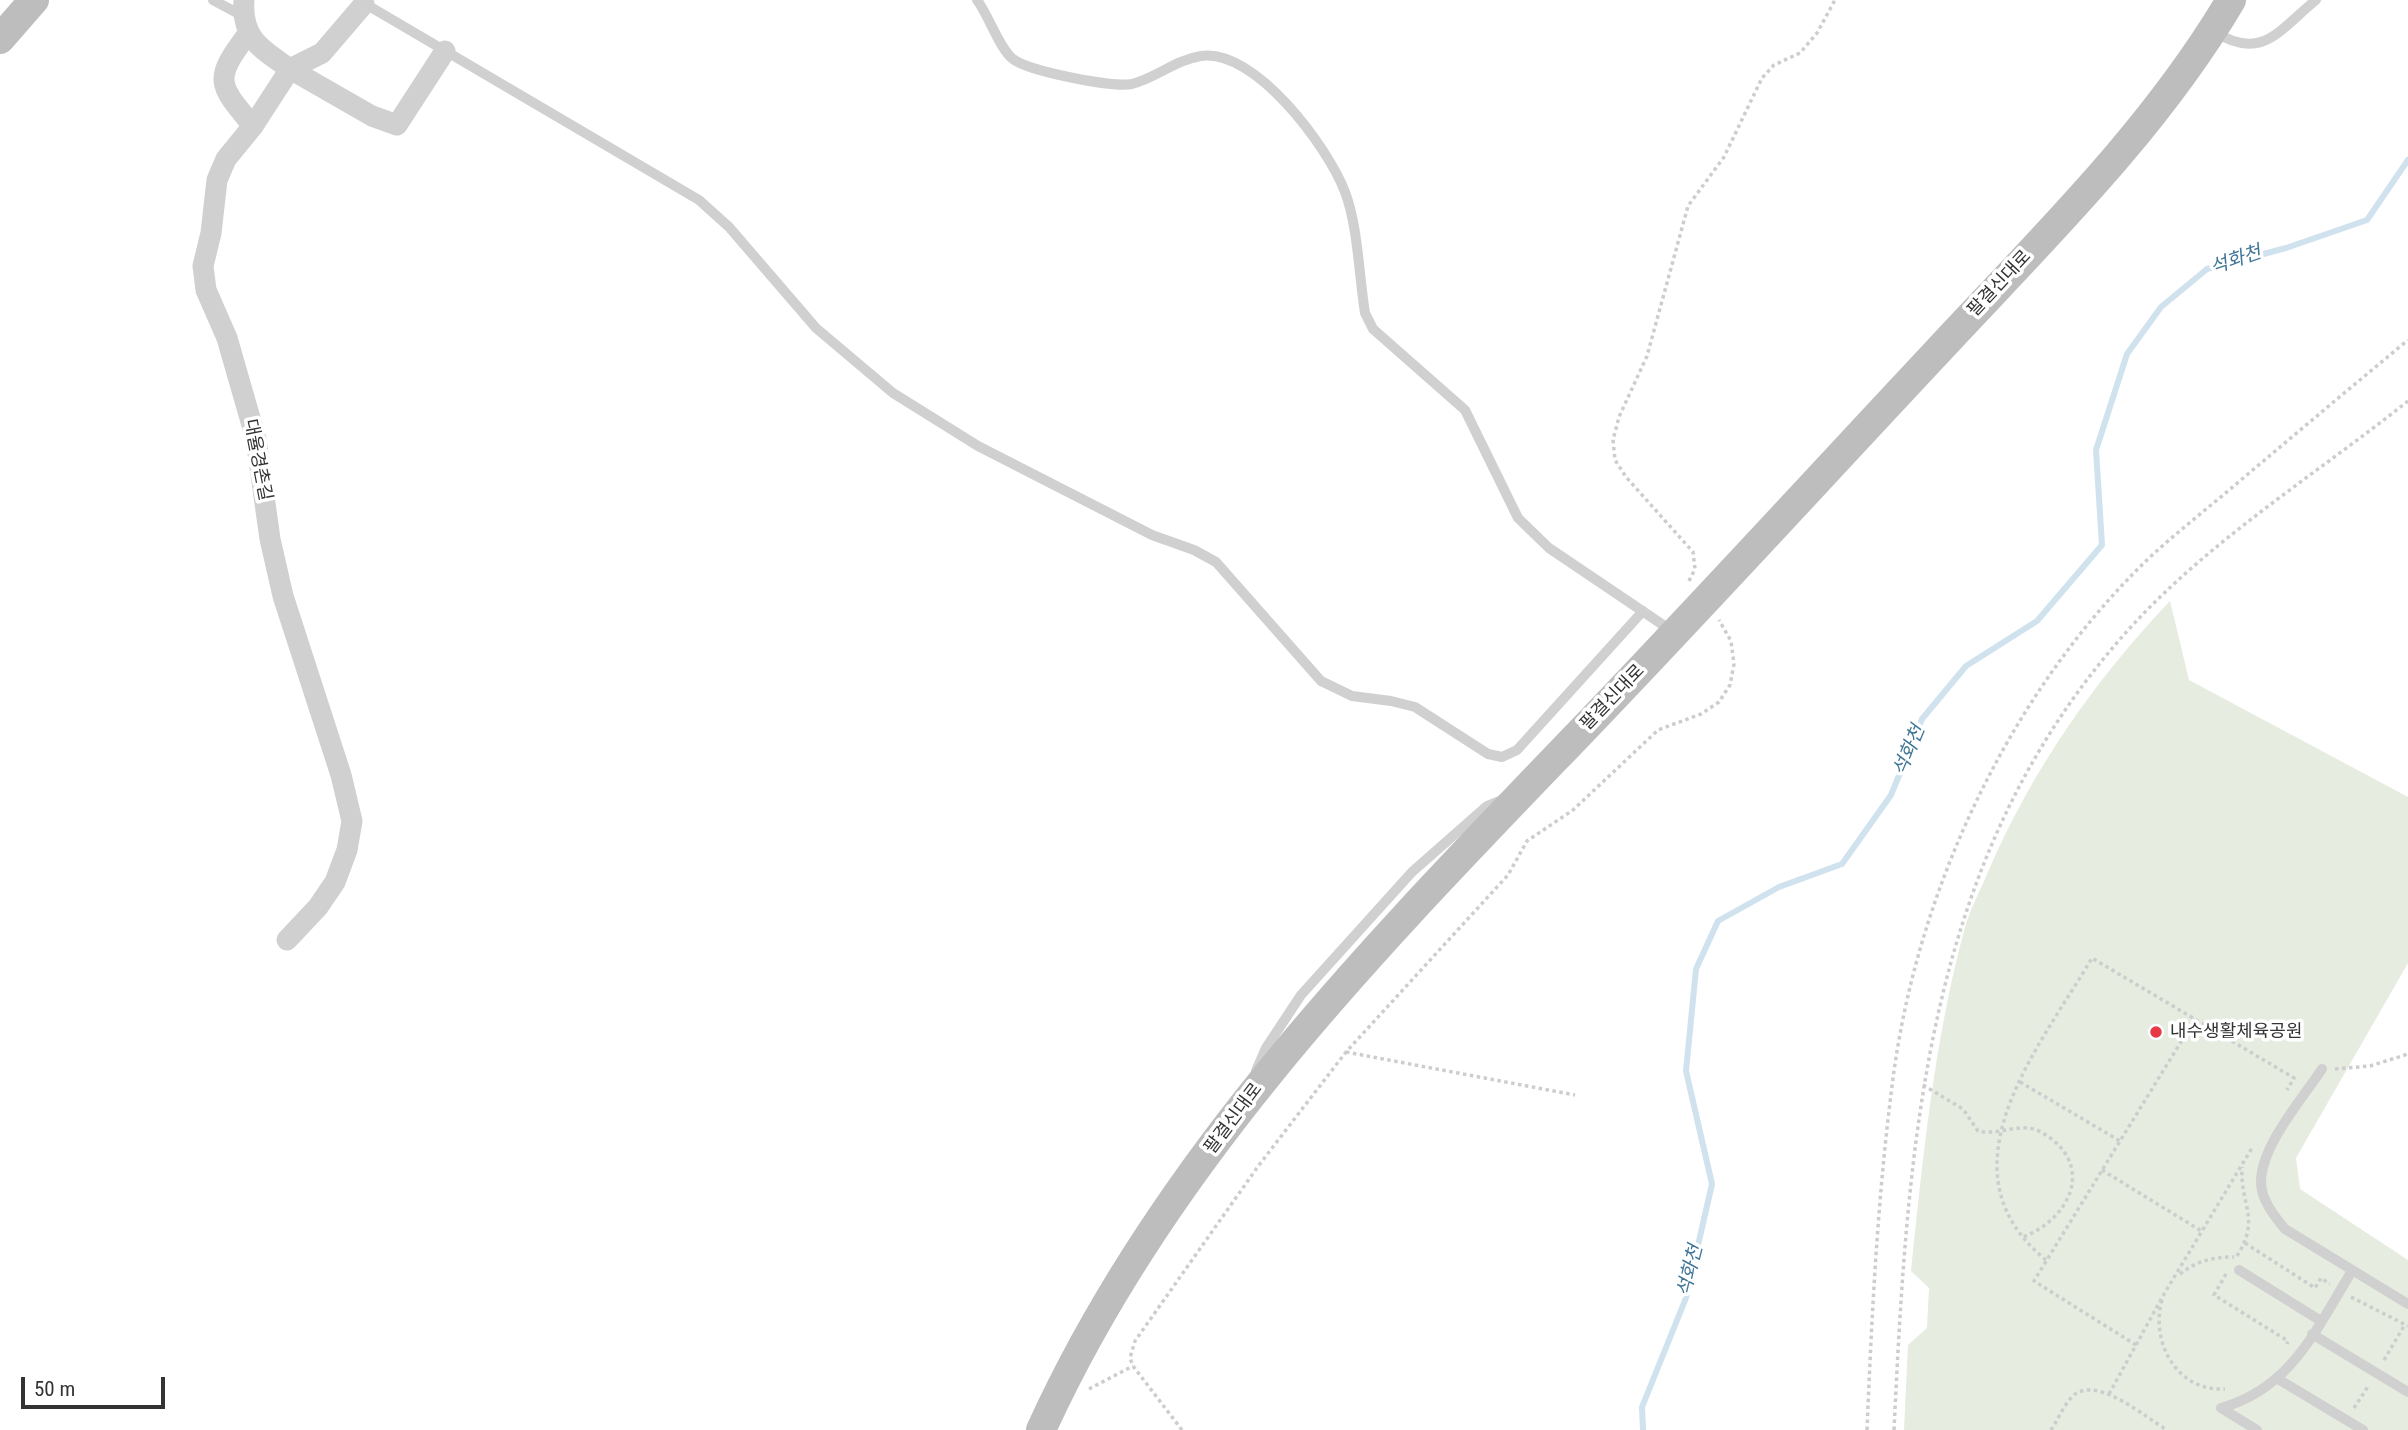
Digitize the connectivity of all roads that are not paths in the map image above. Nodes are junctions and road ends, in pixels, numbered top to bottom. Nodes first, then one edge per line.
1 (34, 0) edge
2 (213, 0) edge
3 (977, 0) edge
4 (2231, 0) edge
5 (2316, 0) edge
6 (362, 2) edge
7 (245, 17) edge
8 (2213, 30) junction
9 (0, 39) edge
10 (445, 51) junction
11 (290, 69) junction
12 (253, 126) junction
13 (1643, 611) junction
14 (1675, 633) junction
15 (287, 940) dead end
16 (2322, 1069) road end
17 (2239, 1270) dead end
18 (2352, 1271) junction
19 (2408, 1304) edge
20 (2321, 1321) junction
21 (2312, 1334) junction
22 (2278, 1379) junction
23 (2408, 1392) edge
24 (1041, 1430) edge
25 (2257, 1430) edge
26 (2363, 1430) edge

1 - 9 main road
2 - 7 lane
3 - 13 lane
4 - 8 main road, 팔결신대로
5 - 8 lane
6 - 10 lane
6 - 11 street
7 - 11 street
7 - 12 street
8 - 14 main road, 팔결신대로
10 - 11 street
10 - 13 lane
11 - 12 street, 대율경촌길
12 - 15 street, 대율경촌길
13 - 14 lane
14 - 24 main road, 팔결신대로
16 - 18 lane
17 - 20 lane
18 - 19 lane
18 - 20 lane
20 - 21 lane
21 - 22 lane
21 - 23 lane
22 - 25 lane
22 - 26 lane

